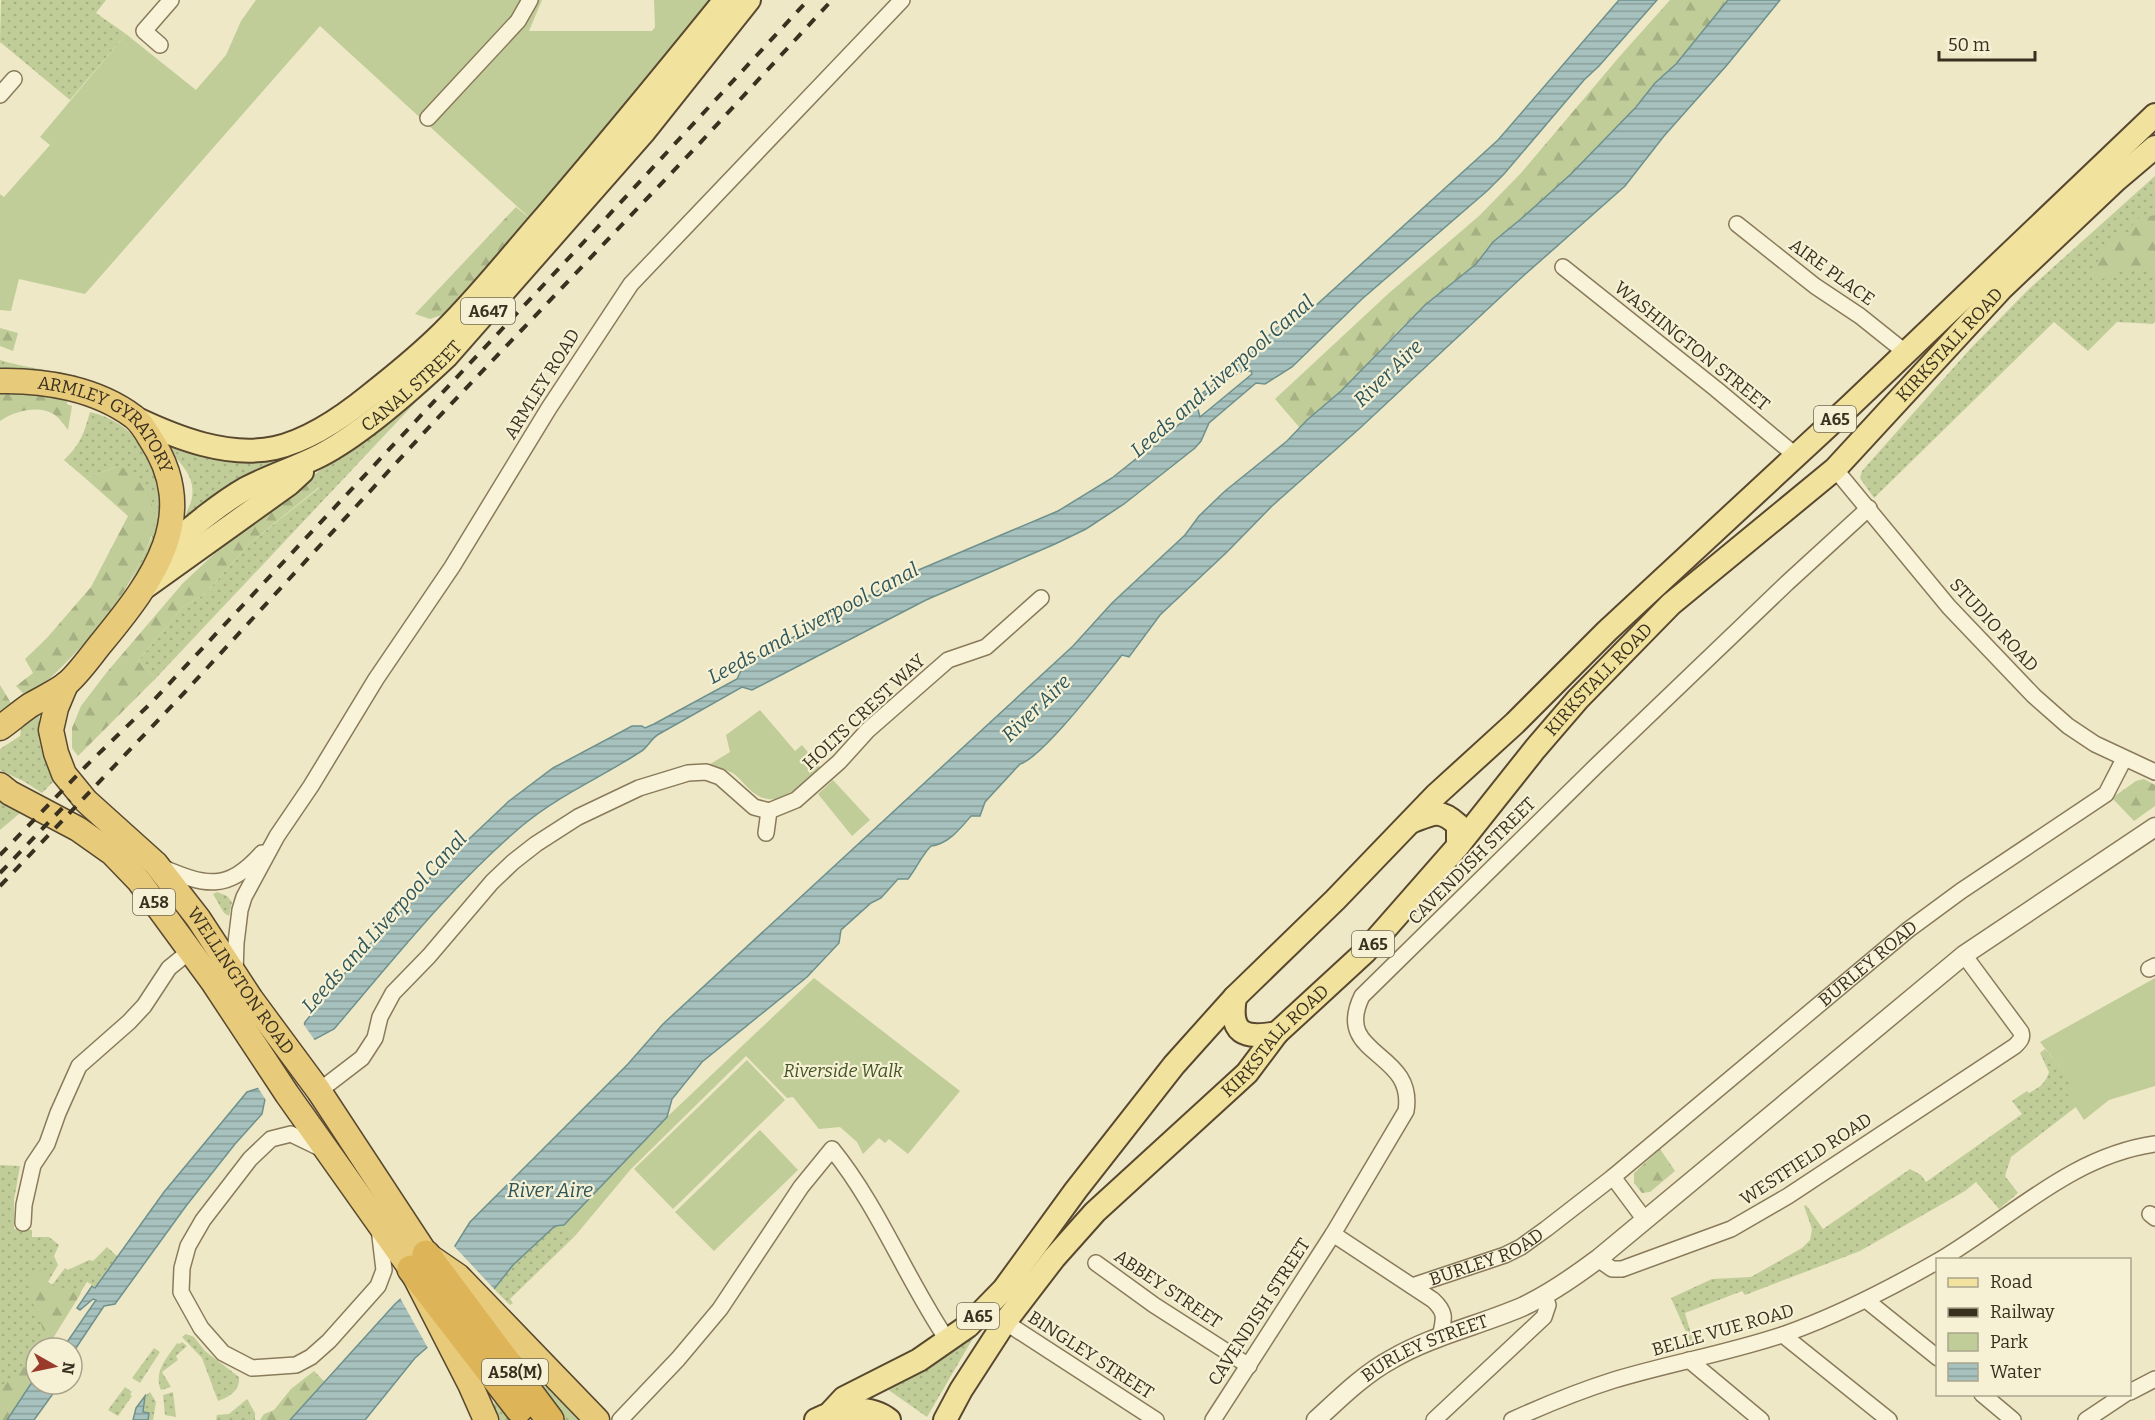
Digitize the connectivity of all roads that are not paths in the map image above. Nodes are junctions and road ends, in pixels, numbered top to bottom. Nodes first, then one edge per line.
1 (171, 0) edge
2 (530, 0) edge
3 (725, 0) edge
4 (749, 0) edge
5 (902, 0) edge
6 (160, 45) dead end
7 (14, 79) dead end
8 (0, 95) edge
9 (2155, 115) edge
10 (428, 118) dead end
11 (2155, 147) edge
12 (1737, 224) dead end
13 (1563, 267) dead end
14 (1905, 352) junction
15 (0, 381) edge
16 (1851, 405) junction
17 (135, 418) junction
18 (1879, 420) junction
19 (321, 455) junction
20 (1795, 455) junction
21 (1835, 469) junction
22 (1754, 494) junction
23 (1869, 508) junction
24 (1774, 518) junction
25 (165, 550) junction
26 (144, 588) junction
27 (1041, 598) dead end
28 (66, 684) junction
29 (0, 728) edge
30 (2124, 759) junction
31 (2155, 772) edge
32 (0, 785) edge
33 (769, 811) junction
34 (1413, 820) junction
35 (2155, 827) edge
36 (766, 834) dead end
37 (277, 836) junction
38 (1458, 846) junction
39 (156, 864) junction
40 (217, 882) junction
41 (244, 897) junction
42 (190, 951) junction
43 (1964, 955) junction
44 (235, 974) junction
45 (1235, 996) junction
46 (1277, 1033) junction
47 (312, 1082) junction
48 (2155, 1144) edge
49 (327, 1152) junction
50 (1613, 1177) junction
51 (1645, 1220) junction
52 (378, 1222) junction
53 (23, 1223) dead end
54 (1333, 1234) junction
55 (1942, 1258) edge
56 (1598, 1259) junction
57 (419, 1261) junction
58 (1936, 1262) edge
59 (1096, 1263) dead end
60 (1412, 1286) junction
61 (1545, 1296) junction
62 (1866, 1300) junction
63 (1005, 1322) junction
64 (472, 1331) junction
65 (1783, 1335) junction
66 (1440, 1337) junction
67 (948, 1341) junction
68 (1936, 1356) edge
69 (1689, 1360) junction
70 (1249, 1366) junction
71 (2155, 1379) edge
72 (2131, 1391) edge
73 (1983, 1396) edge
74 (2115, 1396) edge
75 (824, 1416) edge
76 (486, 1420) edge
77 (527, 1420) edge
78 (550, 1420) edge
79 (597, 1420) edge
80 (620, 1420) edge
81 (889, 1420) edge
82 (945, 1420) edge
83 (1156, 1420) edge
84 (1213, 1420) edge
85 (1317, 1420) edge
86 (1434, 1420) edge
87 (1512, 1420) edge
88 (1761, 1420) edge
89 (1889, 1420) edge
90 (2013, 1420) edge
91 (2086, 1420) edge

1 - 6 street
2 - 10 street
3 - 17 main road, CANAL STREET / A647
4 - 19 main road, CANAL STREET / A647
5 - 37 street, ARMLEY ROAD
7 - 8 street
9 - 14 main road, KIRKSTALL ROAD / A65
11 - 18 main road, KIRKSTALL ROAD / A65
12 - 14 street, AIRE PLACE
13 - 20 street, WASHINGTON STREET
14 - 16 main road, KIRKSTALL ROAD / A65
15 - 17 highway, ARMLEY GYRATORY / A58
16 - 18 main road
16 - 20 main road, KIRKSTALL ROAD / A65
17 - 25 highway, ARMLEY GYRATORY / A58
18 - 21 main road, KIRKSTALL ROAD / A65
19 - 25 main road, CANAL STREET / A647
19 - 26 main road, A647
20 - 22 main road, KIRKSTALL ROAD / A65
21 - 23 street, STUDIO ROAD
21 - 24 main road, KIRKSTALL ROAD / A65
22 - 24 main road
22 - 34 main road, KIRKSTALL ROAD / A65
23 - 30 street, STUDIO ROAD
23 - 54 street, CAVENDISH STREET
24 - 38 main road, KIRKSTALL ROAD / A65
25 - 26 highway, ARMLEY GYRATORY / A58
26 - 28 highway, ARMLEY GYRATORY / A58
27 - 33 street, HOLTS CREST WAY
28 - 29 highway, ARMLEY GYRATORY / A58
28 - 39 highway, WELLINGTON ROAD / A58
30 - 31 street, STUDIO ROAD
30 - 50 street, BURLEY ROAD
32 - 42 highway, WELLINGTON ROAD / A58
33 - 36 street
33 - 47 street
34 - 38 main road
34 - 45 main road, KIRKSTALL ROAD / A65
35 - 43 street
37 - 40 street, ARMLEY ROAD
37 - 41 street, ARMLEY ROAD
38 - 46 main road, KIRKSTALL ROAD / A65
39 - 40 street
39 - 44 highway, WELLINGTON ROAD / A58
40 - 41 street
41 - 44 street, ARMLEY ROAD
42 - 49 highway, WELLINGTON ROAD / A58
42 - 53 street
43 - 51 street
43 - 56 street, WESTFIELD ROAD
44 - 47 highway, WELLINGTON ROAD / A58
45 - 46 main road
45 - 67 main road, KIRKSTALL ROAD / A65
46 - 63 main road, KIRKSTALL ROAD / A65
47 - 57 highway, WELLINGTON ROAD / A58
48 - 55 street, BELLE VUE ROAD
49 - 52 highway, WELLINGTON ROAD / A58
49 - 52 street
50 - 51 street
50 - 60 street, BURLEY ROAD
51 - 56 street
52 - 57 highway, WELLINGTON ROAD / A58
54 - 60 street
54 - 70 street, CAVENDISH STREET
56 - 61 street
57 - 64 highway, A58(M)
57 - 64 highway
58 - 62 street, BELLE VUE ROAD
59 - 70 street, ABBEY STREET
60 - 66 street
61 - 66 street, BURLEY STREET
61 - 86 street
62 - 65 street, BELLE VUE ROAD
62 - 68 street
63 - 82 main road, A65
63 - 83 street, BINGLEY STREET
64 - 76 highway
64 - 77 highway, A58(M)
64 - 78 highway, A58(M)
64 - 79 highway
65 - 69 street, BELLE VUE ROAD
65 - 89 street
66 - 85 street, BURLEY STREET
67 - 75 main road, A65
67 - 80 street
69 - 87 street, BELLE VUE ROAD
69 - 88 street
70 - 84 street, CAVENDISH STREET
71 - 72 street
73 - 90 street
74 - 91 street
75 - 81 main road, A65

